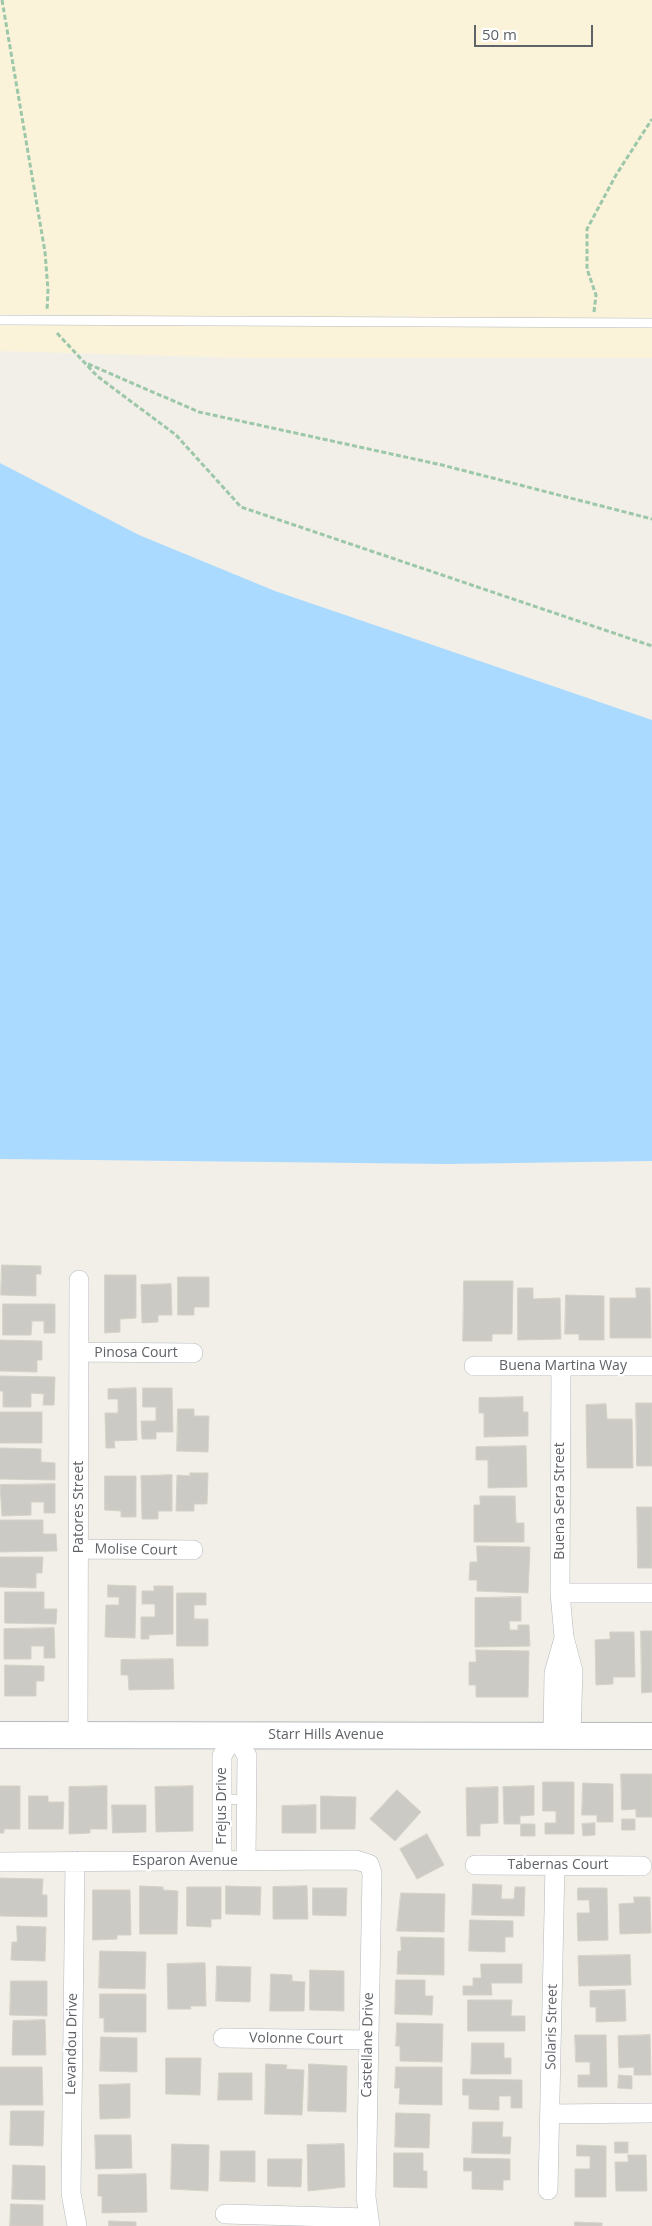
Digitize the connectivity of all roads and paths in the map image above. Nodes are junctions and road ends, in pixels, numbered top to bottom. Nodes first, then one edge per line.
1 (2, 0) edge
2 (652, 119) edge
3 (0, 320) edge
4 (46, 321) junction
5 (588, 323) junction
6 (652, 323) edge
7 (85, 363) junction
8 (652, 519) edge
9 (652, 646) edge
10 (79, 1280) dead end
11 (79, 1352) junction
12 (193, 1353) dead end
13 (474, 1366) dead end
14 (560, 1366) junction
15 (652, 1366) edge
16 (79, 1549) junction
17 (193, 1550) dead end
18 (652, 1592) edge
19 (560, 1593) junction
20 (564, 1637) junction
21 (554, 1691) junction
22 (572, 1692) junction
23 (234, 1734) junction
24 (0, 1735) edge
25 (78, 1735) junction
26 (562, 1736) junction
27 (652, 1736) edge
28 (223, 1800) junction
29 (247, 1800) junction
30 (222, 1861) junction
31 (0, 1862) edge
32 (75, 1862) junction
33 (246, 1862) junction
34 (369, 1864) joint
35 (475, 1865) dead end
36 (555, 1865) junction
37 (642, 1866) dead end
38 (223, 2038) dead end
39 (368, 2040) junction
40 (652, 2113) edge
41 (550, 2114) junction
42 (548, 2190) dead end
43 (225, 2214) dead end
44 (369, 2222) edge
45 (77, 2226) edge

1 - 4 path
2 - 5 path
3 - 4 lane
4 - 5 lane
4 - 7 path
5 - 6 lane
7 - 8 path
7 - 9 path
10 - 11 street, Patores Street
11 - 12 street, Pinosa Court
11 - 16 street, Patores Street
13 - 14 street, Buena Martina Way
14 - 15 street, Buena Martina Way
14 - 19 street, Buena Sera Street
16 - 17 street, Molise Court
16 - 25 street, Patores Street
18 - 19 street
19 - 20 street, Buena Sera Street
20 - 21 street, Buena Sera Street
20 - 22 street, Buena Sera Street
21 - 22 lane
21 - 26 street, Buena Sera Street
22 - 26 street, Buena Sera Street
23 - 25 street, Starr Hills Avenue
23 - 26 street, Starr Hills Avenue
23 - 28 street, Frejus Drive
23 - 29 street, Frejus Drive
24 - 25 street, Starr Hills Avenue
26 - 27 street, Starr Hills Avenue
28 - 29 lane
28 - 30 street, Frejus Drive
29 - 33 street, Frejus Drive
30 - 32 street, Esparon Avenue
30 - 33 street, Esparon Avenue
31 - 32 street, Esparon Avenue
32 - 45 street, Levandou Drive
33 - 34 street, Esparon Avenue
34 - 39 street, Castellane Drive
35 - 36 street, Tabernas Court
36 - 37 street, Tabernas Court
36 - 41 street, Solaris Street
38 - 39 street, Volonne Court
39 - 44 street, Castellane Drive
40 - 41 street
41 - 42 street, Solaris Street
43 - 44 street

